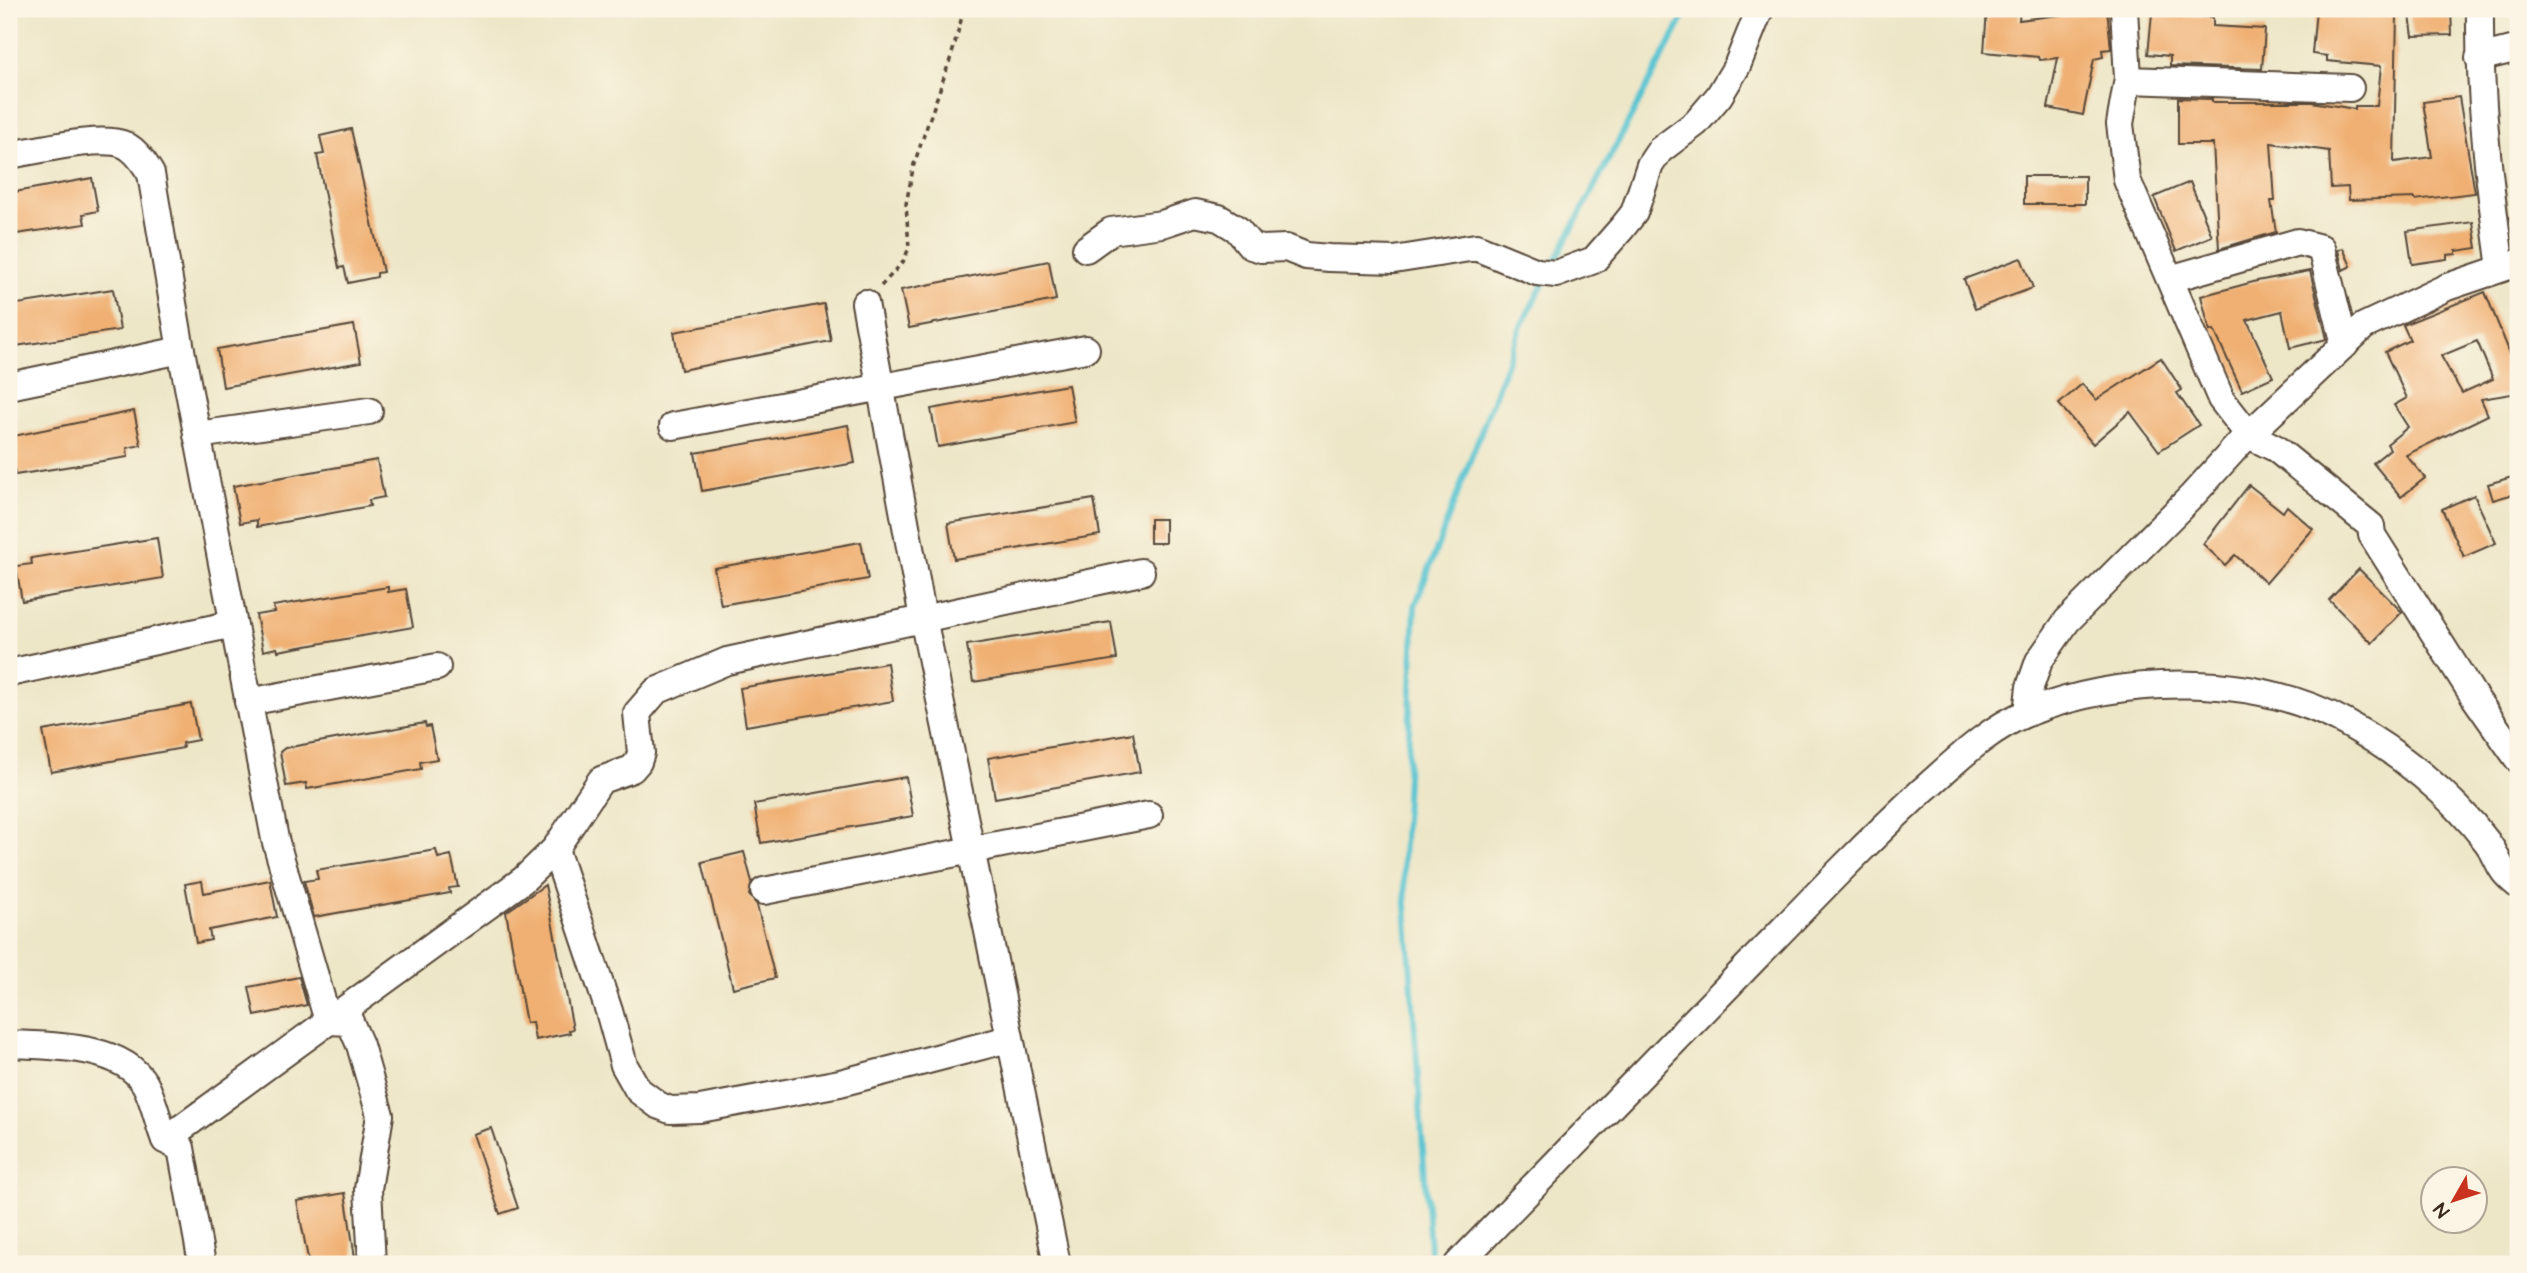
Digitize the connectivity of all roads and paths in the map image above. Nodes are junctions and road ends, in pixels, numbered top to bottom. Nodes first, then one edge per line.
1 (964, 9) edge
2 (1760, 9) edge
3 (2124, 9) edge
4 (2480, 9) edge
5 (2518, 47) edge
6 (2479, 58) junction
7 (2128, 80) junction
8 (2350, 88) dead end
9 (9, 155) edge
10 (1086, 249) dead end
11 (2510, 266) edge
12 (2169, 279) junction
13 (865, 303) joint
14 (2345, 345) junction
15 (1086, 349) dead end
16 (181, 350) junction
17 (9, 386) edge
18 (880, 386) junction
19 (369, 411) dead end
20 (673, 426) dead end
21 (197, 435) junction
22 (2249, 435) junction
23 (1141, 572) dead end
24 (923, 618) junction
25 (233, 624) junction
26 (437, 667) dead end
27 (9, 673) edge
28 (248, 702) junction
29 (2035, 703) junction
30 (2518, 759) edge
31 (1149, 815) dead end
32 (555, 849) junction
33 (972, 850) junction
34 (2518, 885) edge
35 (764, 891) dead end
36 (328, 1021) junction
37 (1009, 1039) junction
38 (9, 1044) edge
39 (164, 1140) junction
40 (202, 1264) edge
41 (372, 1264) edge
42 (1057, 1264) edge
43 (1458, 1264) edge

1 - 13 path
2 - 10 street
3 - 7 street
4 - 6 street
5 - 6 street
6 - 11 street
7 - 8 street
7 - 12 street
9 - 16 street
11 - 14 street
12 - 14 street
12 - 22 street
13 - 18 street
14 - 22 street
15 - 18 street
16 - 17 street
16 - 21 street
18 - 20 street
18 - 24 street
19 - 21 street
21 - 25 street
22 - 29 street
22 - 30 street
23 - 24 street
24 - 32 street
24 - 33 street
25 - 27 street
25 - 28 street
26 - 28 street
28 - 36 street
29 - 34 street
29 - 43 street
31 - 33 street
32 - 36 street
32 - 37 street
33 - 35 street
33 - 37 street
36 - 39 street
36 - 41 street
37 - 42 street
38 - 39 street
39 - 40 street

